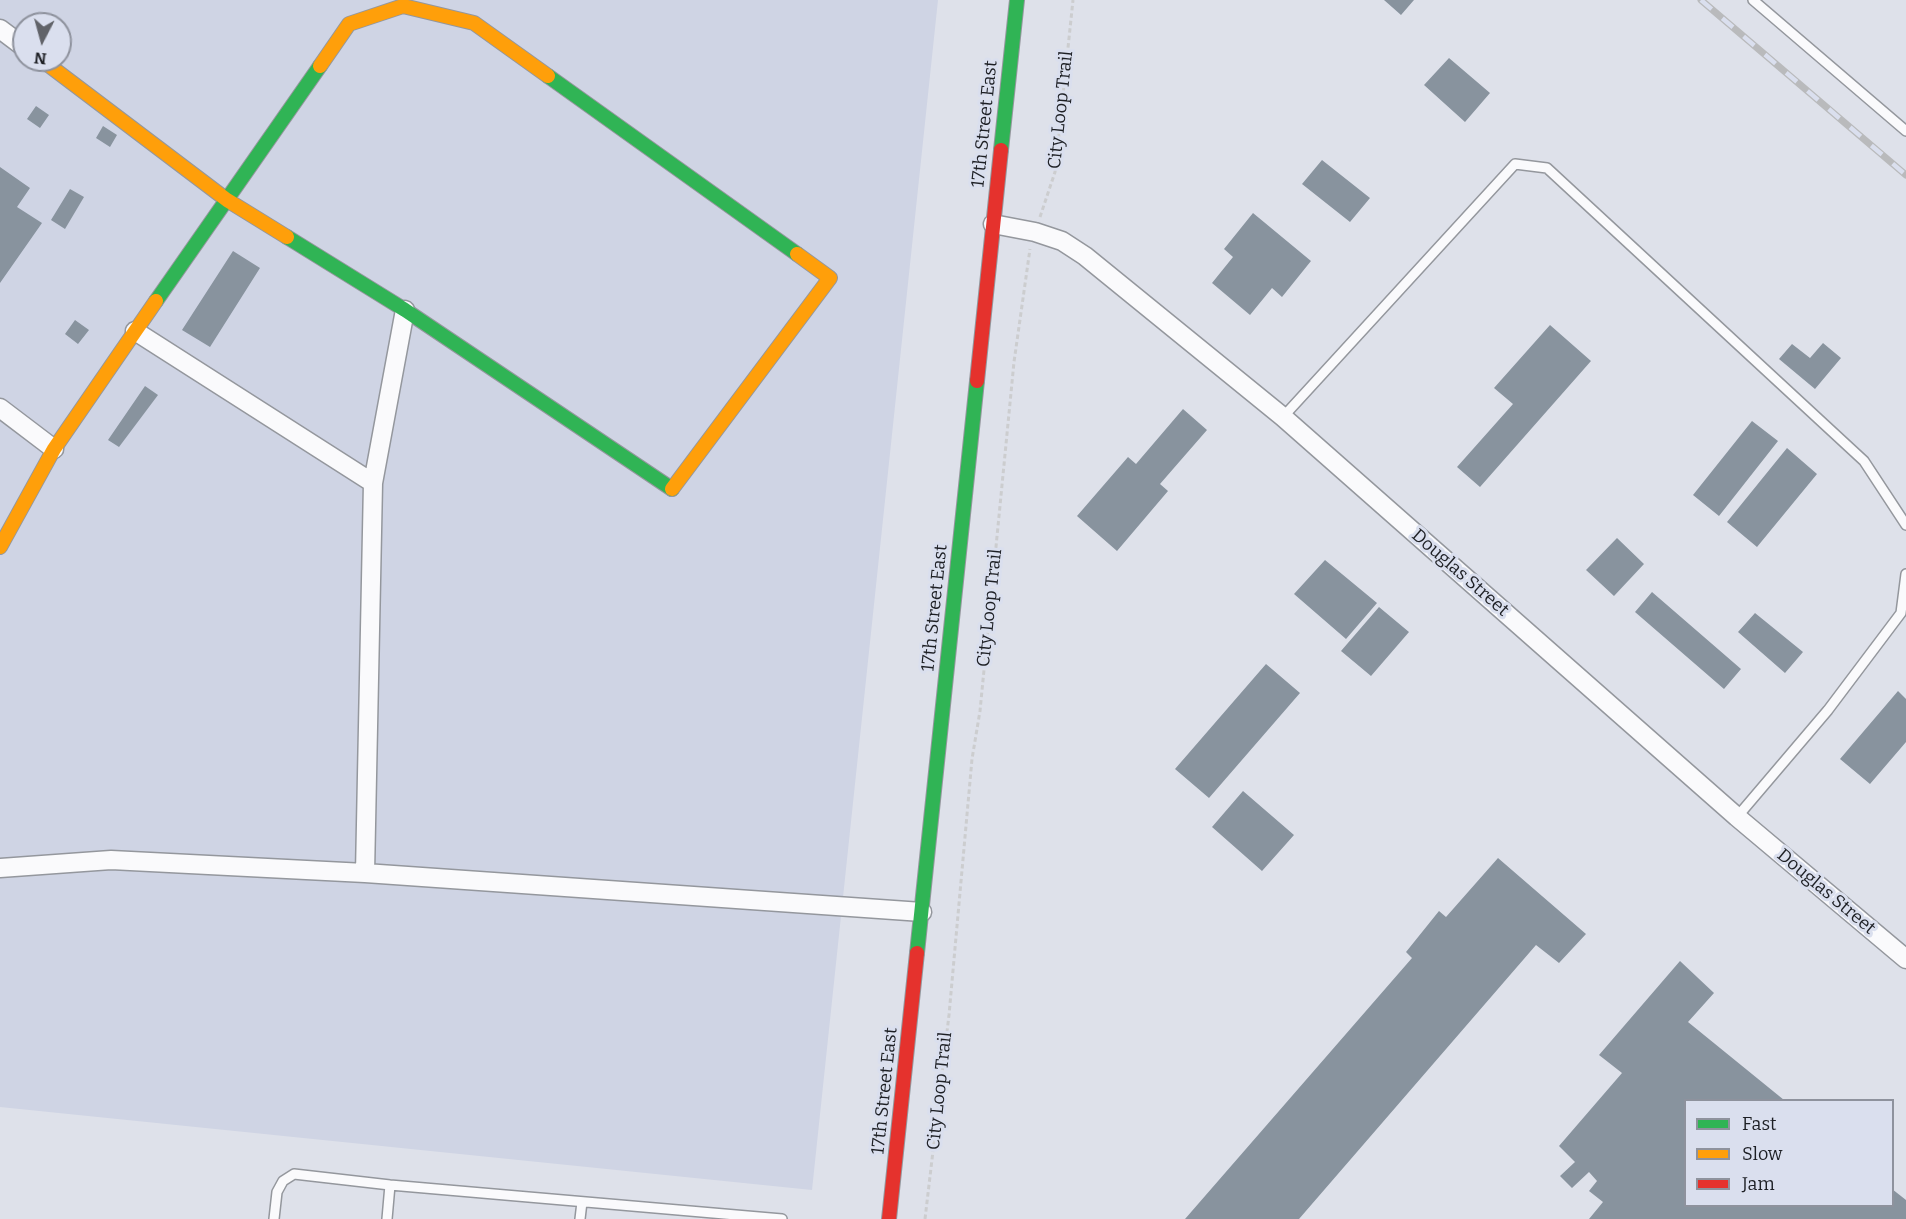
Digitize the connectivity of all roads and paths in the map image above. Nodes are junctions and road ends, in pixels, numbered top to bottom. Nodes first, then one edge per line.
1 (1017, 0) edge
2 (1073, 0) edge
3 (1753, 0) edge
4 (403, 3) edge
5 (58, 72) edge
6 (1906, 131) edge
7 (227, 200) junction
8 (993, 224) junction
9 (1035, 232) junction
10 (405, 310) junction
11 (135, 331) junction
12 (0, 408) edge
13 (1283, 417) junction
14 (54, 449) junction
15 (374, 483) junction
16 (1906, 525) edge
17 (0, 547) edge
18 (1906, 574) edge
19 (1737, 817) junction
20 (0, 868) edge
21 (365, 873) junction
22 (922, 912) junction
23 (1906, 960) edge
24 (390, 1185) junction
25 (582, 1202) junction
26 (274, 1219) edge
27 (387, 1219) edge
28 (580, 1219) edge
29 (782, 1219) edge
30 (889, 1219) edge
31 (925, 1219) edge

1 - 8 street, 17th Street East
2 - 9 path, City Loop Trail
3 - 6 lane
4 - 7 street
4 - 10 street
5 - 7 street
7 - 10 street
7 - 11 street
8 - 9 street, Douglas Street
8 - 22 street, 17th Street East
9 - 13 street, Douglas Street
9 - 31 path, City Loop Trail
10 - 15 street
11 - 14 street
11 - 15 street
12 - 14 street
13 - 16 lane
13 - 19 street, Douglas Street
14 - 17 street
15 - 21 street
18 - 19 lane
19 - 23 street, Douglas Street
20 - 21 street
21 - 22 street
22 - 30 street, 17th Street East
24 - 25 lane
24 - 26 lane
24 - 27 lane
25 - 28 lane
25 - 29 lane

